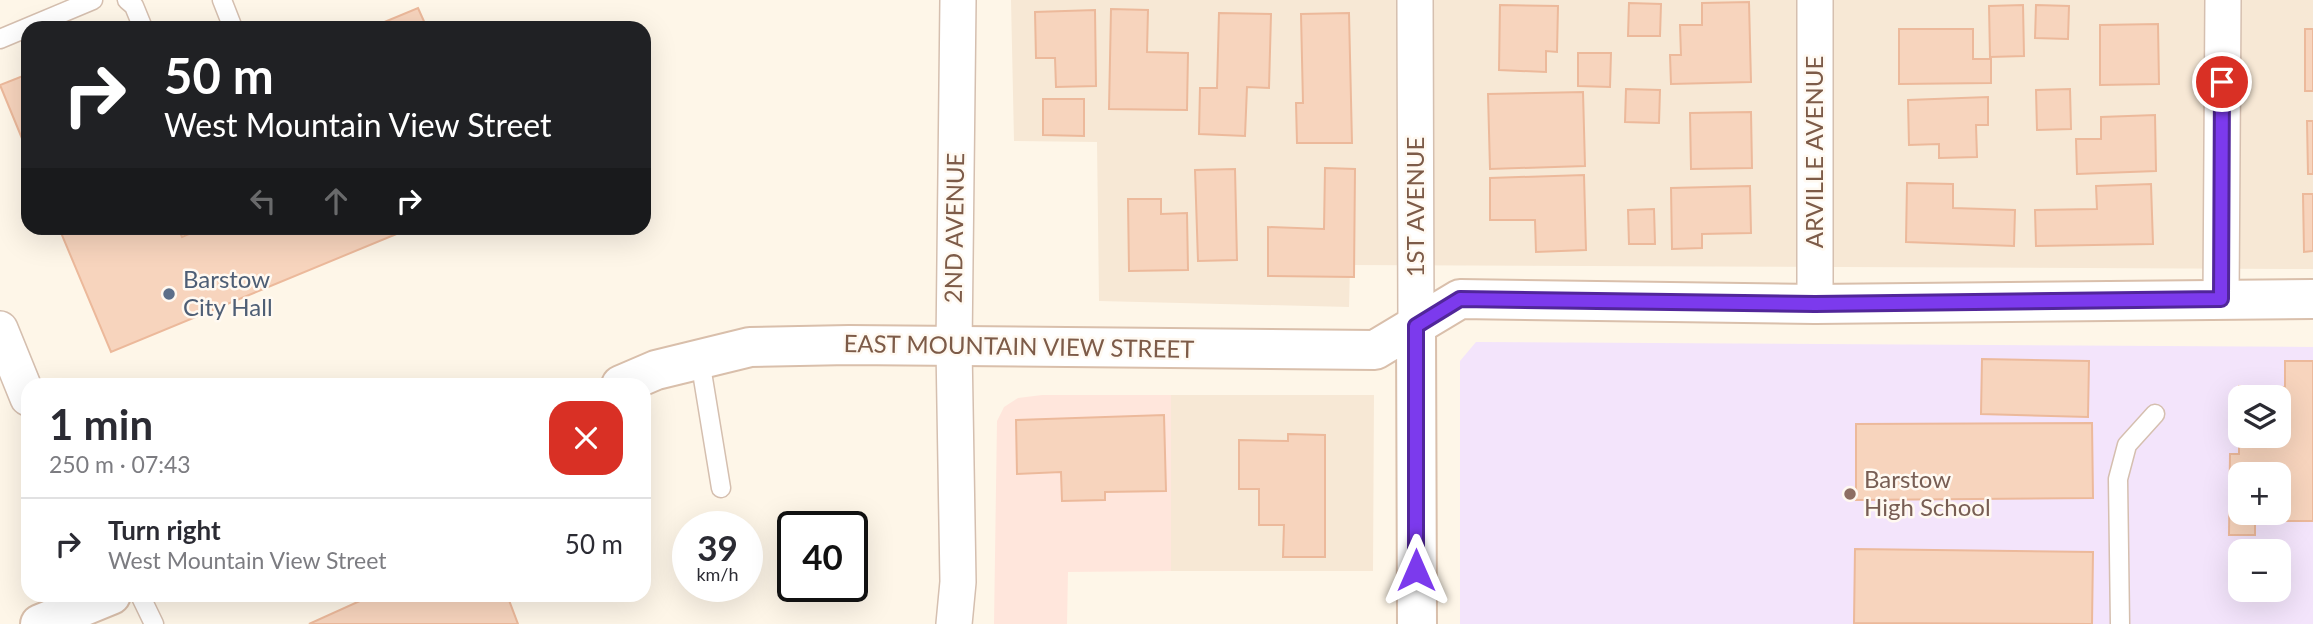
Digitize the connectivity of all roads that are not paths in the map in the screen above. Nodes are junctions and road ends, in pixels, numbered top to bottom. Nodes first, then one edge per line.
1 (93, 0) edge
2 (127, 0) edge
3 (222, 0) edge
4 (958, 0) edge
5 (1415, 0) edge
6 (1815, 0) edge
7 (2223, 0) edge
8 (43, 21) edge
9 (140, 21) edge
10 (230, 21) edge
11 (21, 30) edge
12 (0, 39) edge
13 (2221, 299) junction
14 (2313, 299) edge
15 (1815, 304) junction
16 (1416, 326) junction
17 (0, 329) edge
18 (954, 347) junction
19 (700, 359) junction
20 (637, 378) edge
21 (21, 381) edge
22 (2155, 414) dead end
23 (721, 488) dead end
24 (98, 602) edge
25 (126, 602) edge
26 (40, 624) edge
27 (154, 624) edge
28 (954, 624) edge
29 (1417, 624) edge
30 (2120, 624) edge

1 - 8 lane
2 - 9 lane
3 - 10 lane
4 - 18 street, 2ND AVENUE
5 - 16 street, 1ST AVENUE
6 - 15 street, ARVILLE AVENUE
7 - 13 street
11 - 12 lane
13 - 14 street, EAST MOUNTAIN VIEW STREET
13 - 15 street, EAST MOUNTAIN VIEW STREET
15 - 16 street, EAST MOUNTAIN VIEW STREET
16 - 18 street, EAST MOUNTAIN VIEW STREET
16 - 29 street, 1ST AVENUE
17 - 21 street
18 - 19 street, EAST MOUNTAIN VIEW STREET
18 - 28 street, 2ND AVENUE
19 - 20 street, EAST MOUNTAIN VIEW STREET
19 - 23 lane
22 - 30 lane
24 - 26 street
25 - 27 lane

